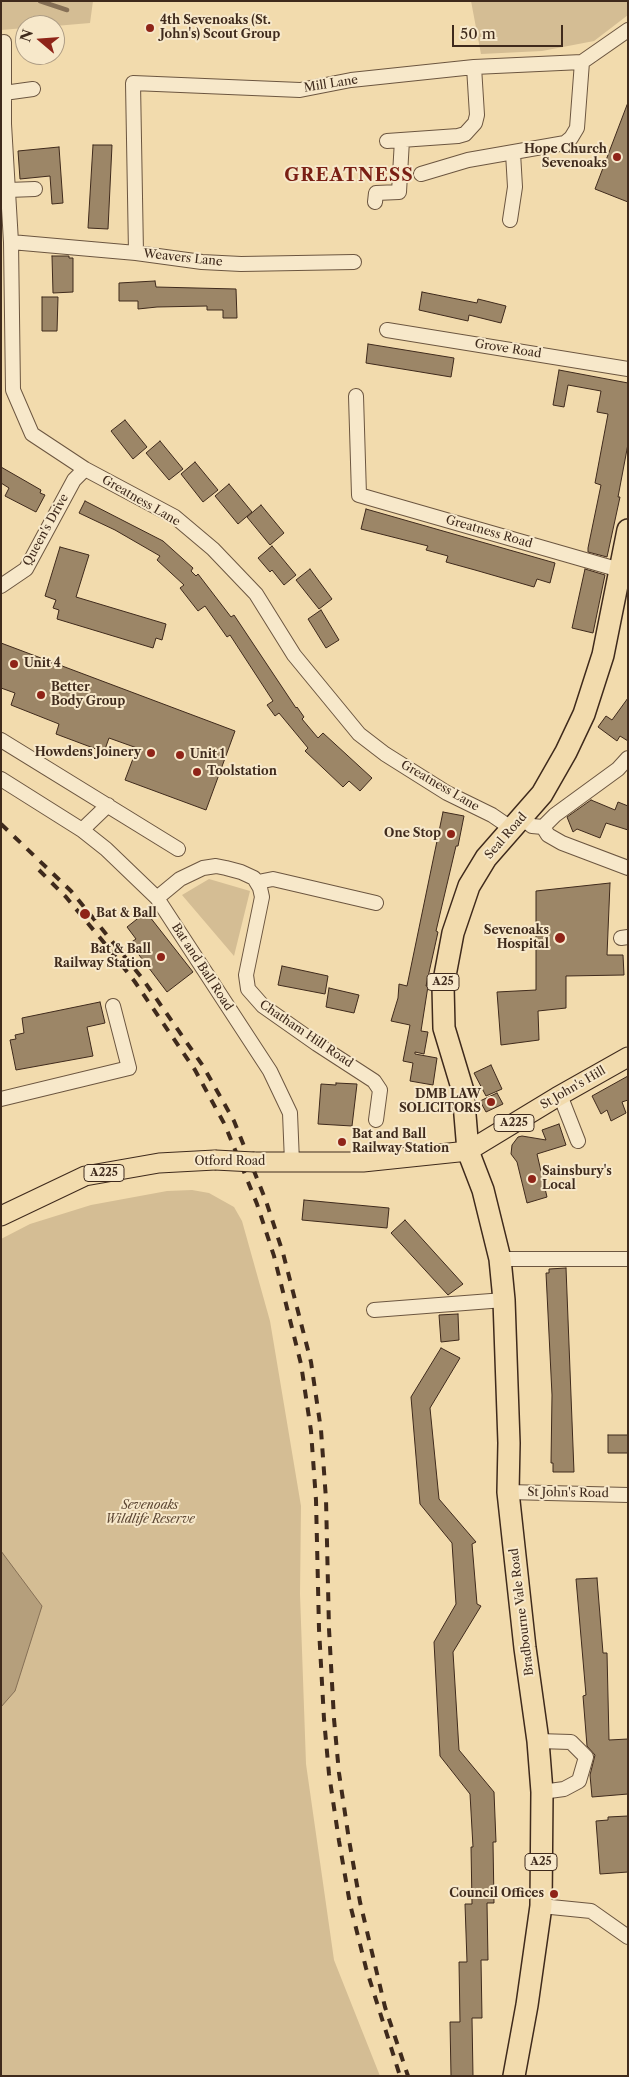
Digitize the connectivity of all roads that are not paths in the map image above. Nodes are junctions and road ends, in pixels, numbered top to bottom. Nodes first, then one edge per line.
1 (628, 30) edge
2 (4, 42) dead end
3 (582, 62) junction
4 (474, 67) junction
5 (33, 89) dead end
6 (4, 93) junction
7 (3, 123) edge
8 (402, 140) junction
9 (386, 141) dead end
10 (513, 152) junction
11 (421, 174) dead end
12 (35, 189) dead end
13 (8, 190) junction
14 (375, 202) dead end
15 (510, 220) dead end
16 (11, 242) junction
17 (136, 253) junction
18 (354, 262) dead end
19 (387, 330) dead end
20 (628, 369) edge
21 (7, 391) edge
22 (356, 396) dead end
23 (85, 469) junction
24 (628, 530) edge
25 (620, 570) junction
26 (1, 586) edge
27 (1, 740) edge
28 (628, 758) edge
29 (1, 778) edge
30 (108, 805) junction
31 (516, 823) junction
32 (542, 827) junction
33 (82, 830) junction
34 (178, 849) dead end
35 (628, 868) edge
36 (258, 882) junction
37 (157, 898) junction
38 (376, 903) dead end
39 (113, 1006) dead end
40 (628, 1057) edge
41 (560, 1094) junction
42 (1, 1099) edge
43 (376, 1120) dead end
44 (578, 1141) dead end
45 (468, 1151) junction
46 (292, 1162) junction
47 (1, 1216) edge
48 (500, 1259) junction
49 (628, 1259) edge
50 (504, 1300) junction
51 (374, 1310) dead end
52 (508, 1492) junction
53 (628, 1495) edge
54 (538, 1741) junction
55 (542, 1792) junction
56 (541, 1906) junction
57 (628, 1937) edge
58 (514, 2076) edge

1 - 3 street
2 - 6 street, Greatness Lane
3 - 4 street, Mill Lane
3 - 10 street
4 - 8 street
4 - 17 street, Mill Lane
5 - 6 street
6 - 7 street, Greatness Lane
7 - 13 street, Greatness Lane
8 - 9 street
8 - 14 street
10 - 11 street
10 - 15 street
12 - 13 street
13 - 16 street, Greatness Lane
16 - 17 street, Weavers Lane
16 - 21 street, Greatness Lane
17 - 18 street, Weavers Lane
19 - 20 street, Grove Road
21 - 23 street, Greatness Lane
22 - 25 street, Greatness Road
23 - 26 street, Queen's Drive
23 - 31 street, Greatness Lane
24 - 25 highway, Seal Road / A25
25 - 31 highway, Seal Road / A25
27 - 30 street
28 - 32 street
29 - 33 street, Bat and Ball Road
30 - 33 street
30 - 34 street
31 - 32 street, Greatness Lane
31 - 45 highway, Seal Road / A25
32 - 35 street, Greatness Lane
33 - 37 street, Bat and Ball Road
36 - 37 street
36 - 38 street
36 - 43 street, Chatham Hill Road
37 - 46 street, Bat and Ball Road
39 - 42 street
40 - 41 main road, St John's Hill / A225
41 - 44 street
41 - 45 main road, St John's Hill / A225
45 - 46 main road, Otford Road / A225
45 - 48 highway, Bradbourne Vale Road / A25
46 - 47 main road, Otford Road / A225, bridge
48 - 49 street
48 - 50 highway, Bradbourne Vale Road / A25
50 - 51 street
50 - 52 highway, Bradbourne Vale Road / A25
52 - 53 street, St John's Road
52 - 54 highway, Bradbourne Vale Road / A25
54 - 55 highway, Bradbourne Vale Road / A25
54 - 55 street
55 - 56 highway, Bradbourne Vale Road / A25
56 - 57 street
56 - 58 highway, Bradbourne Vale Road / A25

